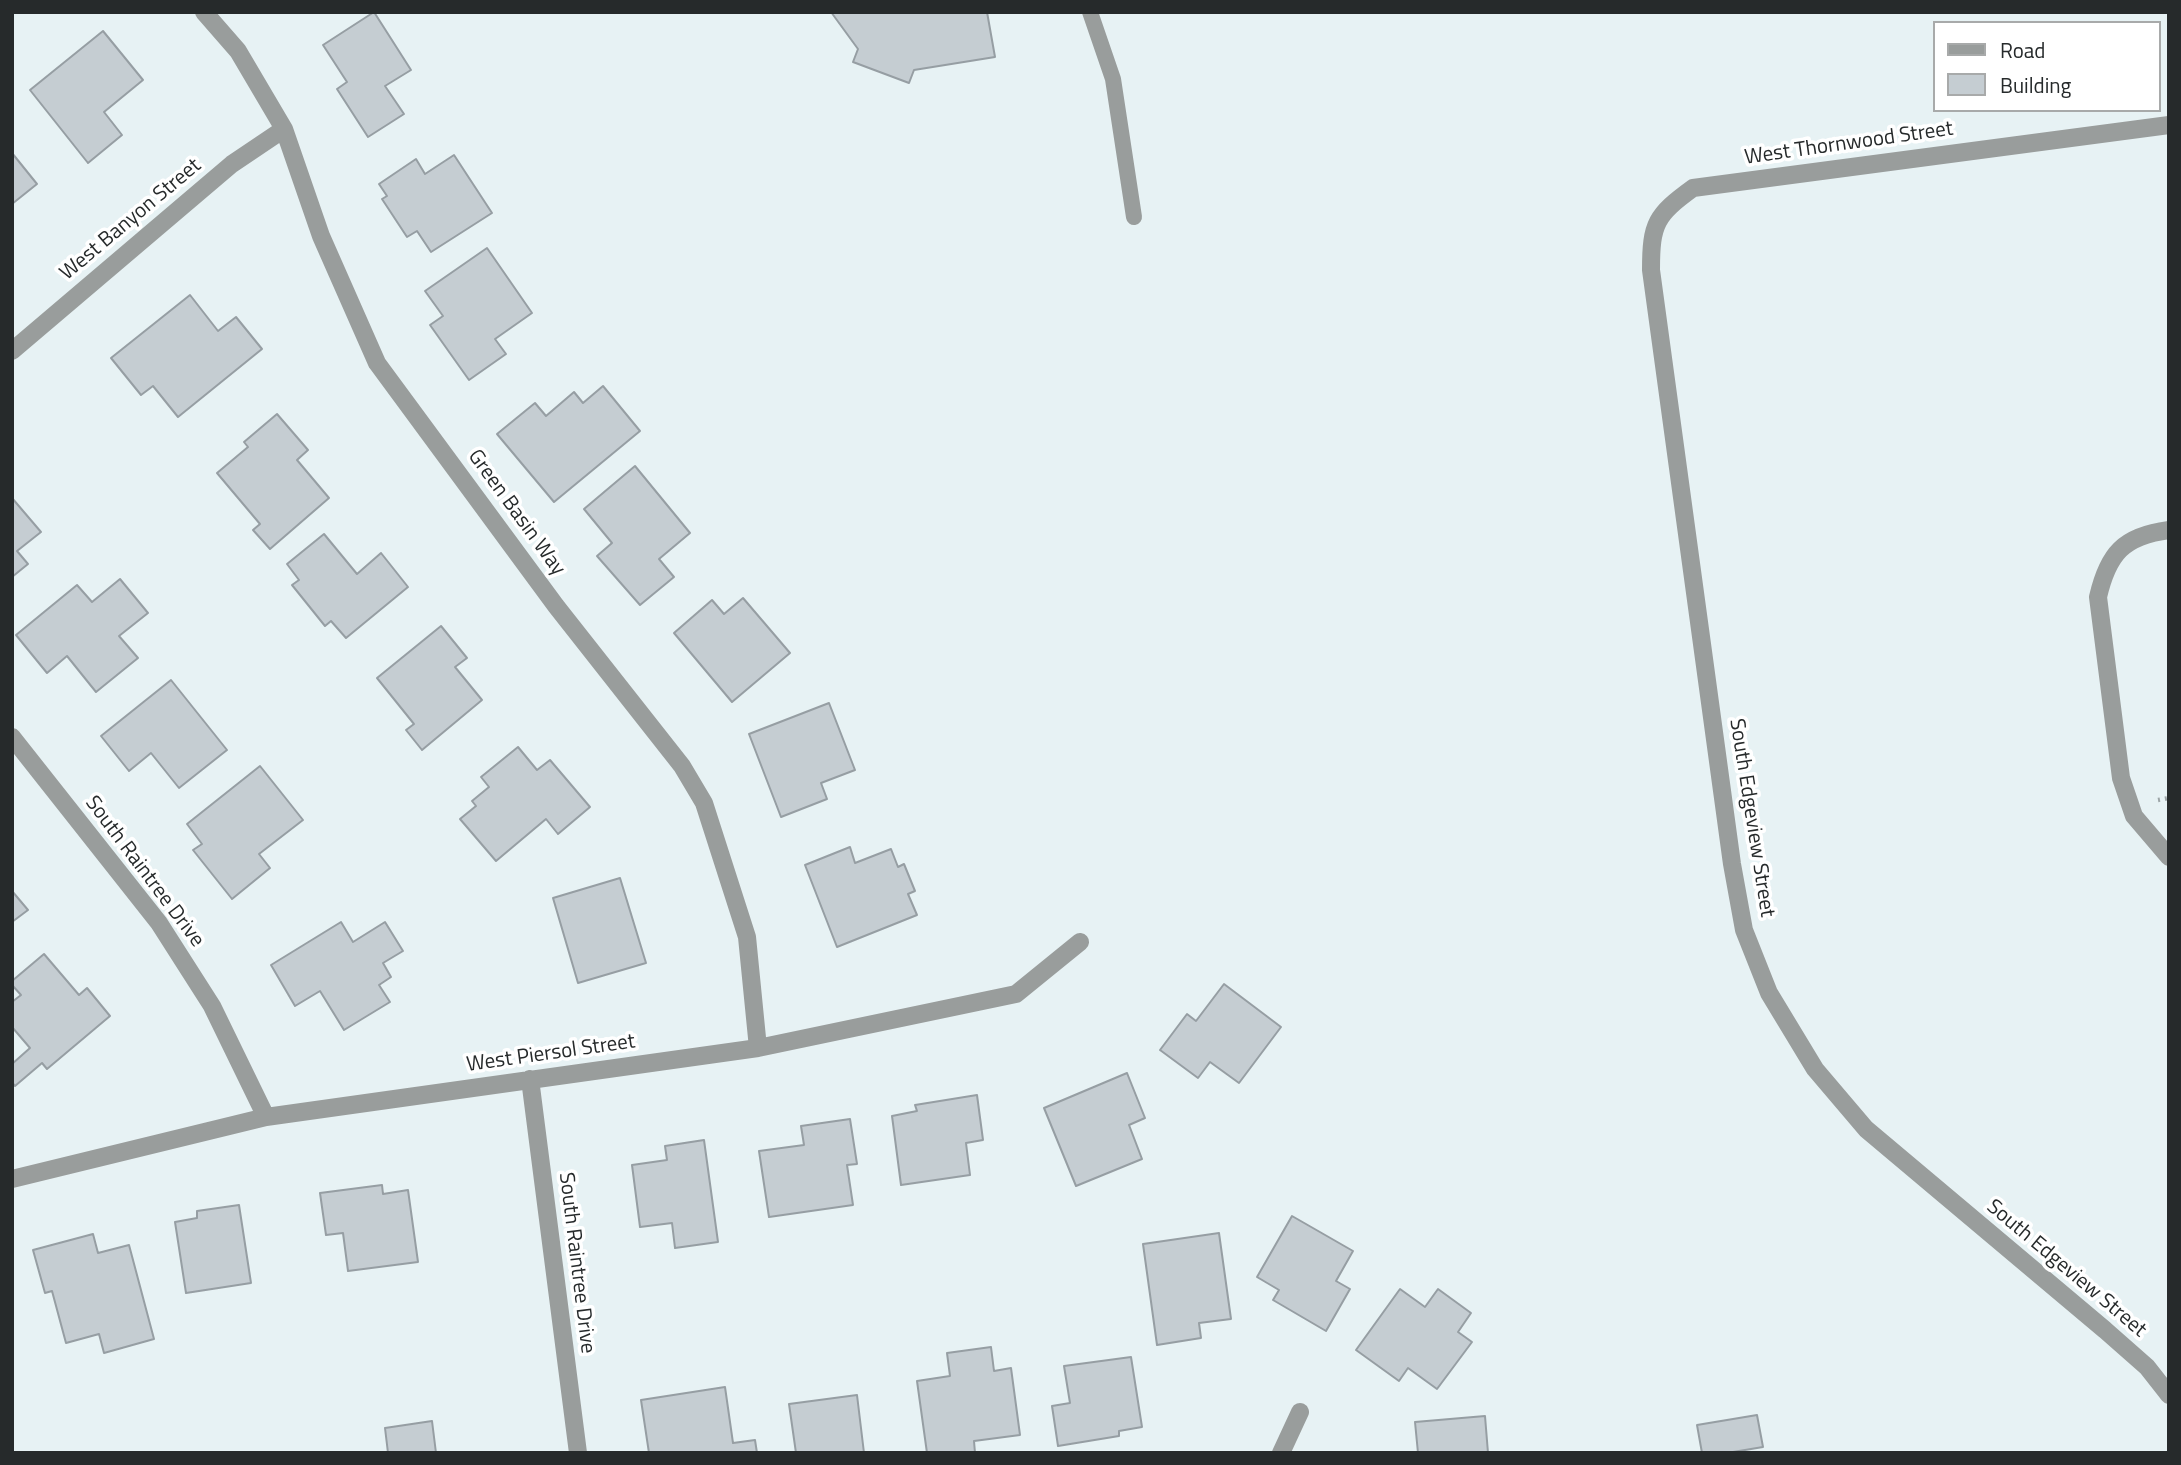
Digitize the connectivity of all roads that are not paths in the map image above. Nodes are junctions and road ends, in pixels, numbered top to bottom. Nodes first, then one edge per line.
1 (204, 12) edge
2 (1090, 12) edge
3 (2169, 125) edge
4 (284, 129) junction
5 (1666, 208) joint
6 (1134, 217) dead end
7 (12, 351) edge
8 (2169, 530) edge
9 (12, 737) edge
10 (2169, 857) edge
11 (1080, 942) dead end
12 (758, 1048) junction
13 (530, 1079) junction
14 (266, 1116) junction
15 (12, 1179) edge
16 (2169, 1395) edge
17 (1300, 1412) dead end
18 (578, 1453) edge
19 (1281, 1453) edge

1 - 4 street, Green Basin Way
2 - 6 lane
3 - 5 street, West Thornwood Street
4 - 7 street, West Banyon Street
4 - 12 street, Green Basin Way
5 - 16 street, South Edgeview Street
8 - 10 street
9 - 14 street, South Raintree Drive
11 - 12 street, West Piersol Street
12 - 13 street, West Piersol Street
13 - 14 street, West Piersol Street
13 - 18 street, South Raintree Drive
14 - 15 street, West Piersol Street
17 - 19 street

